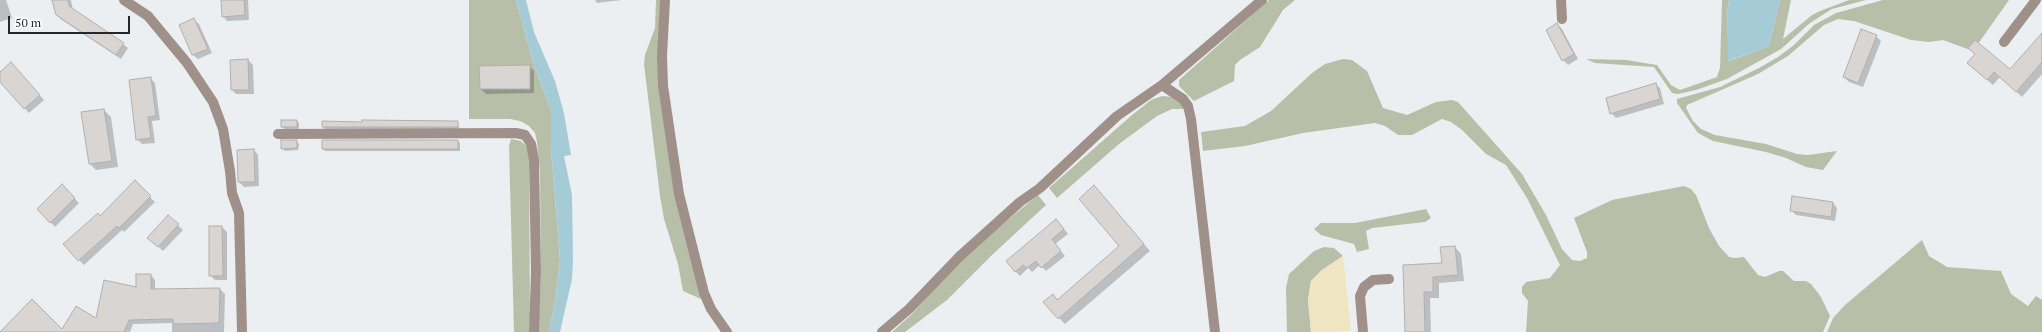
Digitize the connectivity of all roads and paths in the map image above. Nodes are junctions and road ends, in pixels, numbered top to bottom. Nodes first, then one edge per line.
1 (124, 0) edge
2 (665, 0) edge
3 (1262, 0) edge
4 (1561, 0) edge
5 (2036, 0) edge
6 (1562, 19) dead end
7 (2004, 42) dead end
8 (1162, 85) junction
9 (278, 134) dead end
10 (1389, 279) dead end
11 (242, 332) edge
12 (534, 332) edge
13 (727, 332) edge
14 (882, 332) edge
15 (1215, 332) edge
16 (1363, 332) edge

1 - 11 street
2 - 13 street
3 - 8 street
4 - 6 street
5 - 7 street
8 - 14 street
8 - 15 street
9 - 12 street
10 - 16 street

